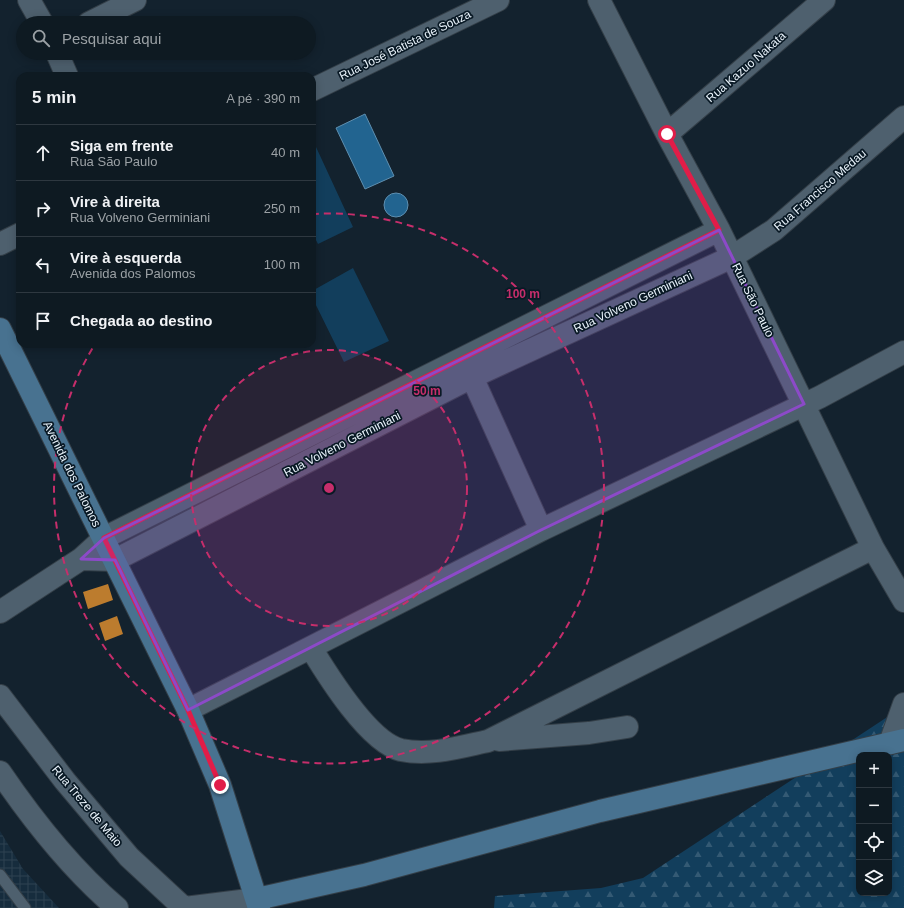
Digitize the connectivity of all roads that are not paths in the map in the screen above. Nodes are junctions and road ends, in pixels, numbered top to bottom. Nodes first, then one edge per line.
1 (29, 0) edge
2 (135, 0) edge
3 (498, 0) edge
4 (824, 0) edge
5 (606, 3) edge
6 (38, 16) edge
7 (103, 16) edge
8 (60, 60) edge
9 (65, 72) edge
10 (316, 88) edge
11 (904, 117) edge
12 (667, 134) junction
13 (719, 230) junction
14 (16, 236) edge
15 (0, 244) edge
16 (732, 257) junction
17 (0, 329) edge
18 (904, 352) edge
19 (472, 377) junction
20 (804, 404) junction
21 (541, 530) junction
22 (104, 538) junction
23 (873, 548) junction
24 (81, 559) junction
25 (115, 560) junction
26 (904, 601) edge
27 (0, 612) edge
28 (311, 648) junction
29 (0, 696) edge
30 (904, 704) edge
31 (188, 710) junction
32 (627, 727) dead end
33 (488, 741) junction
34 (897, 742) edge
35 (0, 772) edge
36 (0, 875) edge
37 (258, 903) edge
38 (25, 908) edge
39 (117, 908) edge
40 (184, 908) edge

1 - 6 street
2 - 7 street
3 - 10 street, Rua José Batista de Souza
4 - 12 street, Rua Kazuo Nakata
5 - 12 street, Rua São Paulo
8 - 9 street
11 - 16 street, Rua Francisco Medau
12 - 13 street, Rua São Paulo
13 - 16 street, Rua São Paulo
13 - 22 street, Rua Volveno Germiniani
14 - 15 street
16 - 19 street, Rua Volveno Germiniani
16 - 20 street, Rua São Paulo
17 - 22 street, Avenida dos Palomos
18 - 20 street
19 - 21 street
19 - 25 street, Rua Volveno Germiniani
20 - 21 street
20 - 23 street, Rua São Paulo
21 - 28 street
22 - 24 street, Rua Volveno Germiniani
22 - 25 street, Avenida dos Palomos
23 - 26 street, Rua São Paulo
23 - 33 street
24 - 25 street, Rua Volveno Germiniani
24 - 27 street, Rua Volveno Germiniani
25 - 31 street, Avenida dos Palomos
28 - 31 street
28 - 33 street
29 - 40 street, Rua Treze de Maio
30 - 34 street
31 - 37 street, Avenida dos Palomos
32 - 33 street
34 - 37 street
35 - 39 street
36 - 38 lane
37 - 40 street

